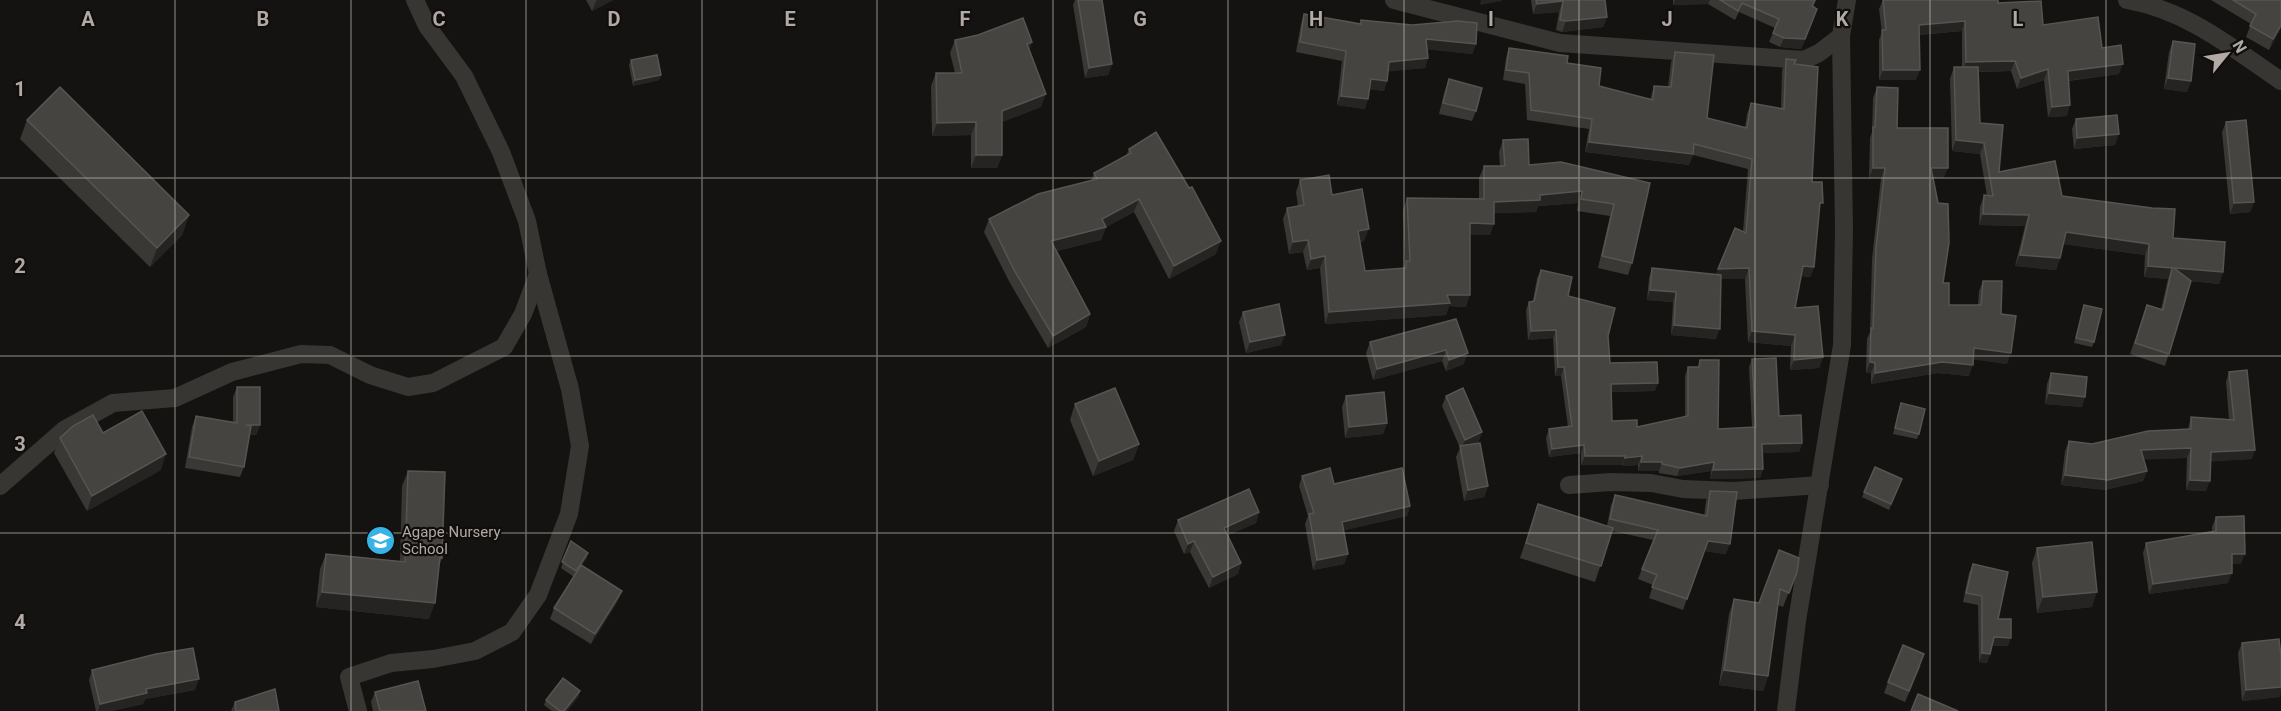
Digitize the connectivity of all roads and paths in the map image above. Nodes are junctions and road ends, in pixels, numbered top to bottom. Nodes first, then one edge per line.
1 (415, 0) edge
2 (1394, 0) edge
3 (1847, 0) edge
4 (2127, 0) edge
5 (1841, 36) junction
6 (2281, 81) edge
7 (538, 274) junction
8 (1569, 485) dead end
9 (1821, 485) junction
10 (0, 486) edge
11 (358, 711) edge
12 (1786, 711) edge

1 - 7 street
2 - 5 street
3 - 5 street
4 - 6 street
5 - 9 street
7 - 10 street
7 - 11 street
8 - 9 street
9 - 12 street

